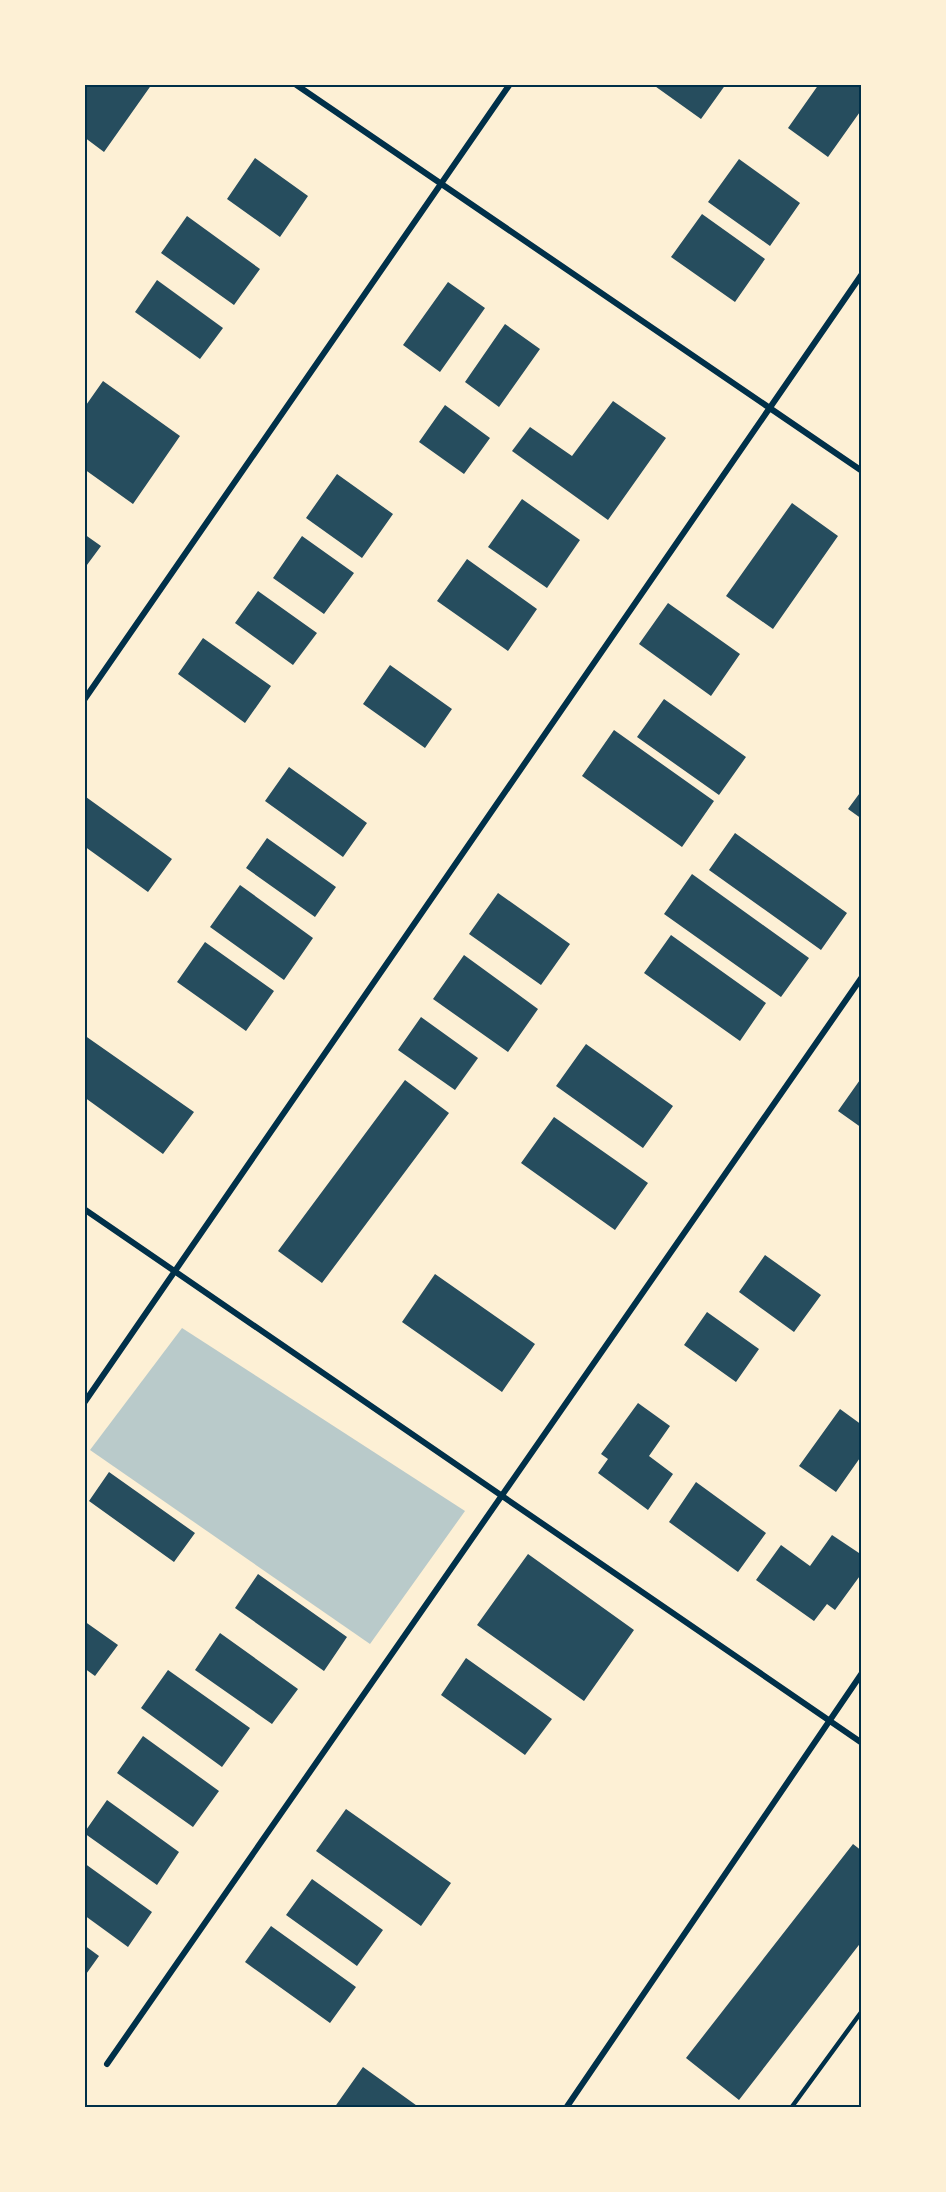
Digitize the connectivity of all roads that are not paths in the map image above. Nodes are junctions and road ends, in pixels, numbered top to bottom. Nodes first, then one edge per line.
1 (295, 84) edge
2 (510, 84) edge
3 (441, 183) junction
4 (862, 274) edge
5 (770, 408) junction
6 (862, 471) edge
7 (84, 700) edge
8 (862, 977) edge
9 (84, 1209) edge
10 (175, 1271) junction
11 (84, 1403) edge
12 (502, 1495) junction
13 (862, 1673) edge
14 (829, 1719) junction
15 (862, 1743) edge
16 (862, 2011) edge
17 (107, 2064) dead end
18 (566, 2108) edge
19 (791, 2108) edge

1 - 3 street
2 - 3 street
3 - 5 street
3 - 7 street
4 - 5 street
5 - 6 street
5 - 10 street
8 - 12 street
9 - 10 street
10 - 11 street
10 - 12 street
12 - 14 street
12 - 17 street
13 - 14 street
14 - 15 street
14 - 18 street
16 - 19 lane

